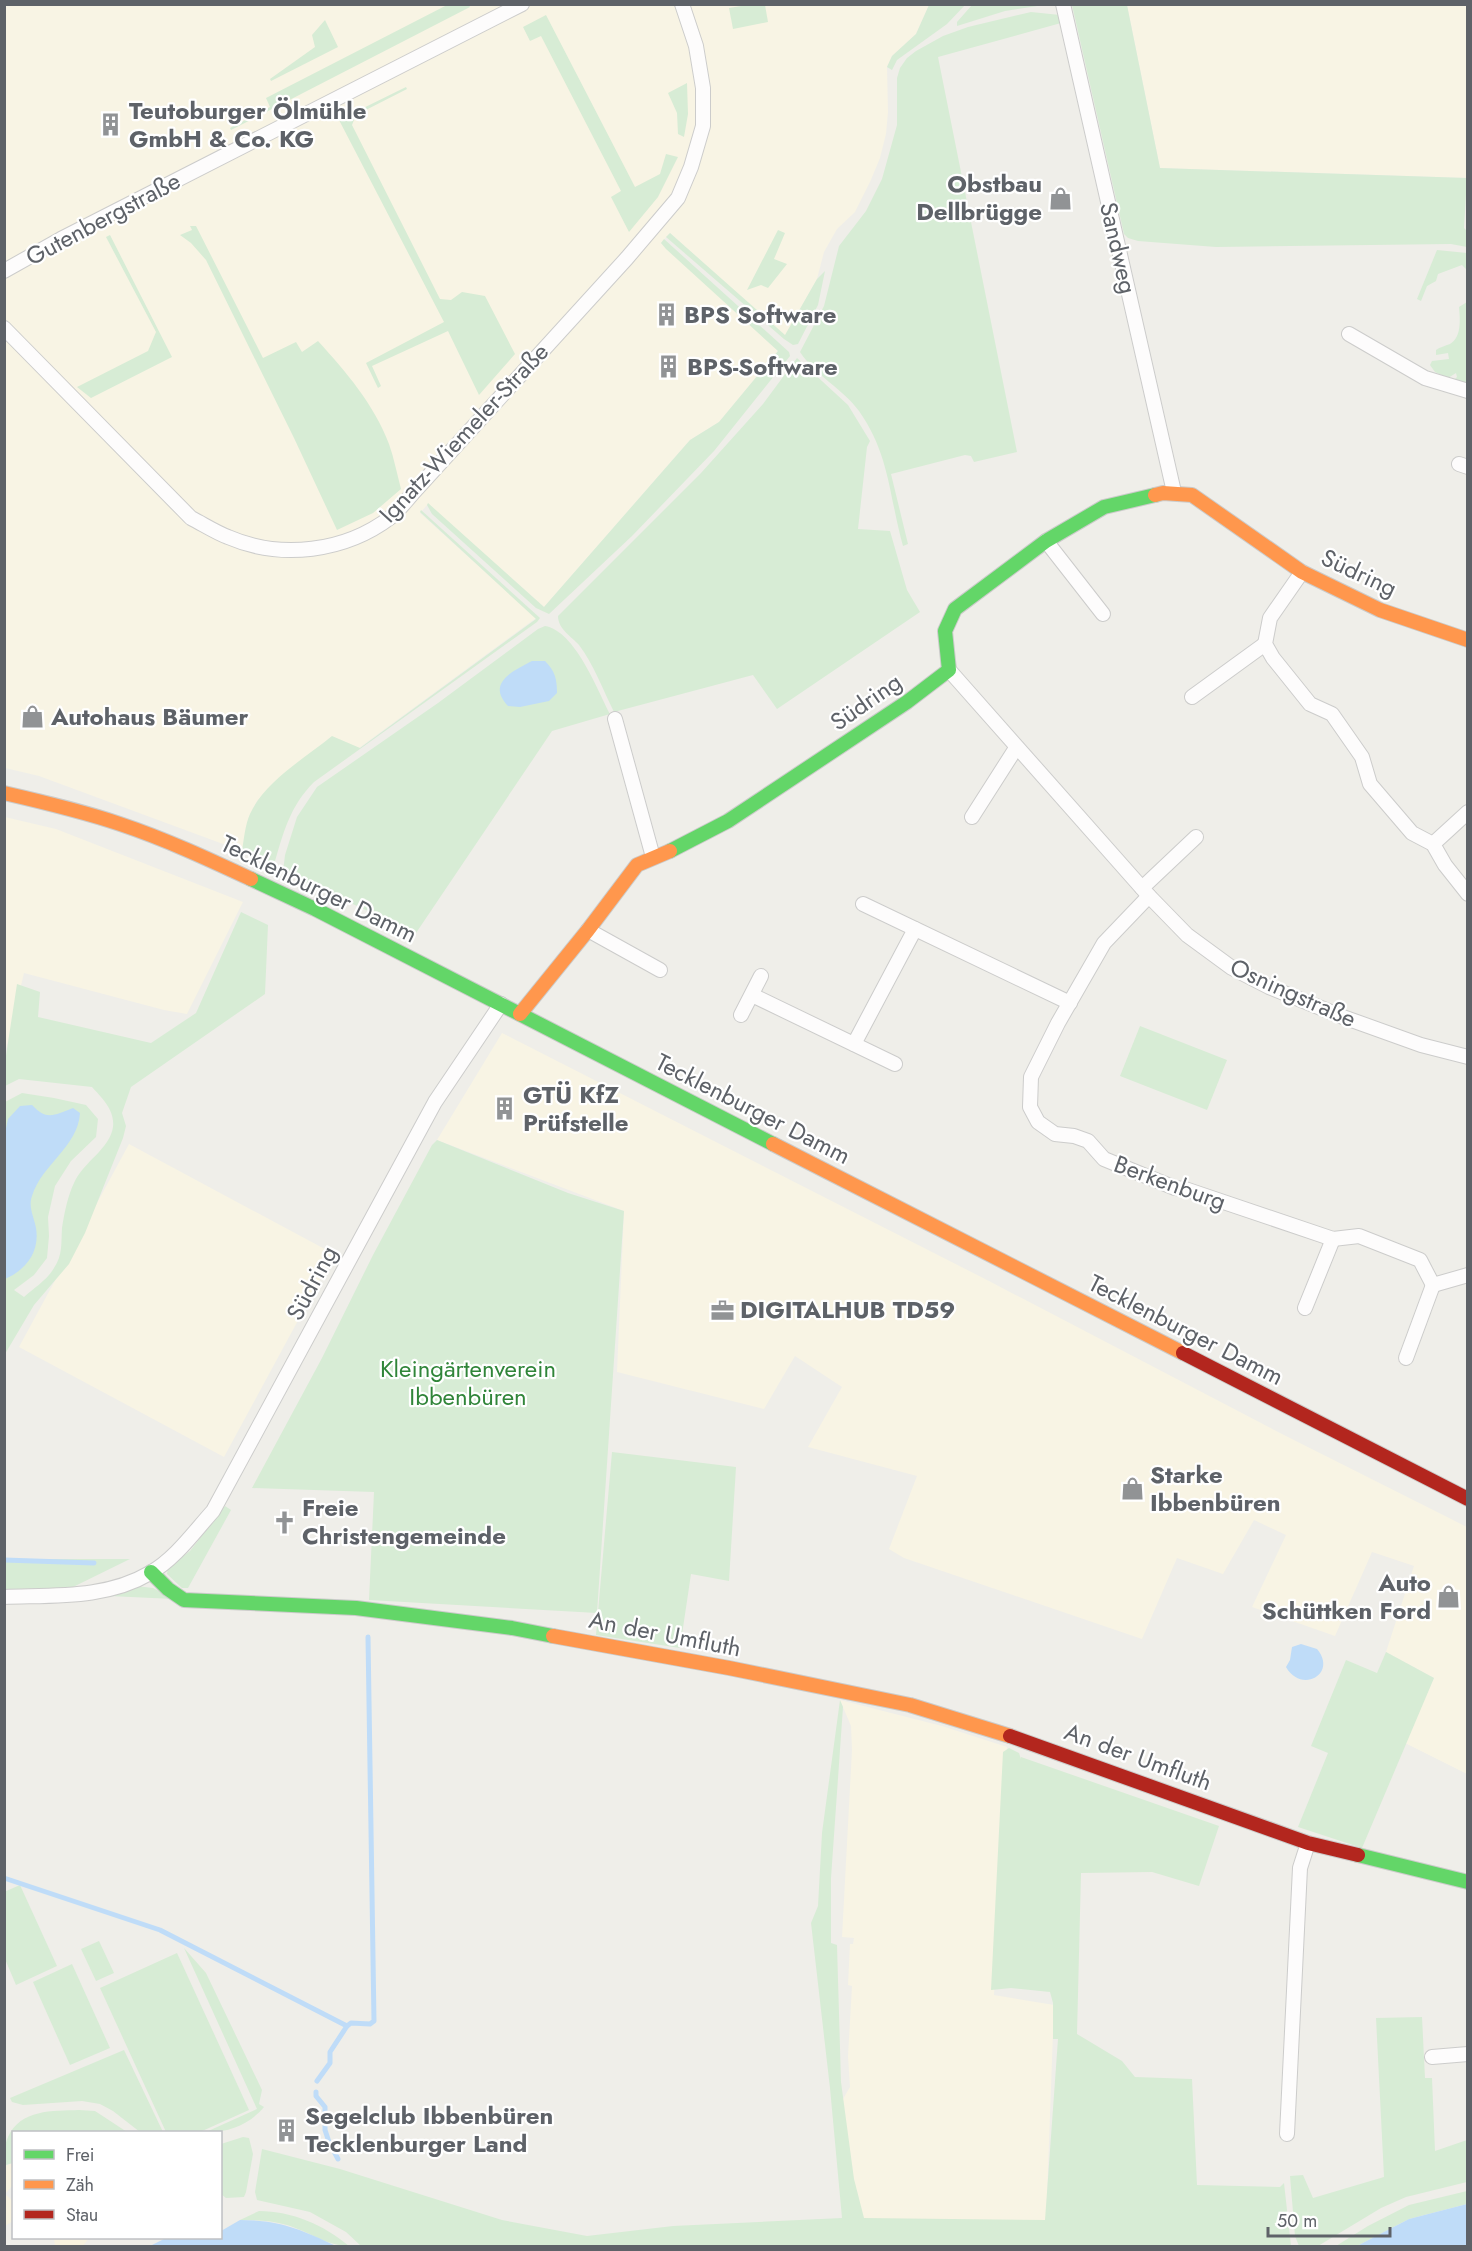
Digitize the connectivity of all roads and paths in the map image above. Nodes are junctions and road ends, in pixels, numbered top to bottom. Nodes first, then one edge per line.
1 (522, 4) edge
2 (682, 4) edge
3 (1063, 4) edge
4 (4, 271) edge
5 (4, 328) edge
6 (1349, 334) dead end
7 (1467, 391) edge
8 (1174, 492) junction
9 (1046, 541) junction
10 (1302, 572) junction
11 (1104, 614) dead end
12 (1467, 640) edge
13 (1265, 644) junction
14 (949, 670) junction
15 (1192, 697) dead end
16 (615, 719) dead end
17 (1016, 748) junction
18 (4, 794) edge
19 (1467, 812) edge
20 (972, 817) dead end
21 (1196, 837) dead end
22 (1434, 844) junction
23 (653, 857) junction
24 (1145, 892) junction
25 (1467, 894) edge
26 (863, 904) dead end
27 (915, 929) junction
28 (588, 930) junction
29 (660, 970) dead end
30 (761, 976) dead end
31 (752, 994) junction
32 (1070, 1003) junction
33 (501, 1004) junction
34 (520, 1014) junction
35 (741, 1015) dead end
36 (854, 1044) junction
37 (1467, 1057) edge
38 (895, 1064) dead end
39 (1333, 1239) junction
40 (1467, 1275) edge
41 (1433, 1285) junction
42 (1305, 1308) dead end
43 (1406, 1358) dead end
44 (1467, 1499) edge
45 (151, 1572) junction
46 (4, 1597) edge
47 (1308, 1843) junction
48 (1467, 1882) edge
49 (1467, 2054) edge
50 (1432, 2057) dead end
51 (1287, 2134) dead end

1 - 4 street, Gutenbergstraße
2 - 5 street, Ignatz-Wiemeler-Straße
3 - 8 street, Sandweg
6 - 7 street
8 - 9 street, Südring
8 - 10 street, Südring
9 - 11 street
9 - 14 street, Südring
10 - 12 street, Südring
10 - 13 street
13 - 15 street
13 - 22 street
14 - 17 street, Osningstraße
14 - 23 street, Südring
16 - 23 street
17 - 20 street
17 - 24 street, Osningstraße
18 - 33 street, Tecklenburger Damm
19 - 22 street
21 - 24 street
22 - 25 street
23 - 28 street, Südring
24 - 32 street, Berkenburg
24 - 37 street, Osningstraße
26 - 27 street
27 - 32 street
27 - 36 street
28 - 29 street
28 - 34 street, Südring
30 - 31 street
31 - 35 street
31 - 36 street
32 - 39 street, Berkenburg
33 - 34 street, Tecklenburger Damm
33 - 45 street, Südring
34 - 44 street, Tecklenburger Damm
36 - 38 street
39 - 41 street, Berkenburg
39 - 42 street
40 - 41 street
41 - 43 street
45 - 46 street
45 - 47 street, An der Umfluth
47 - 48 street, An der Umfluth
47 - 51 street
49 - 50 street

